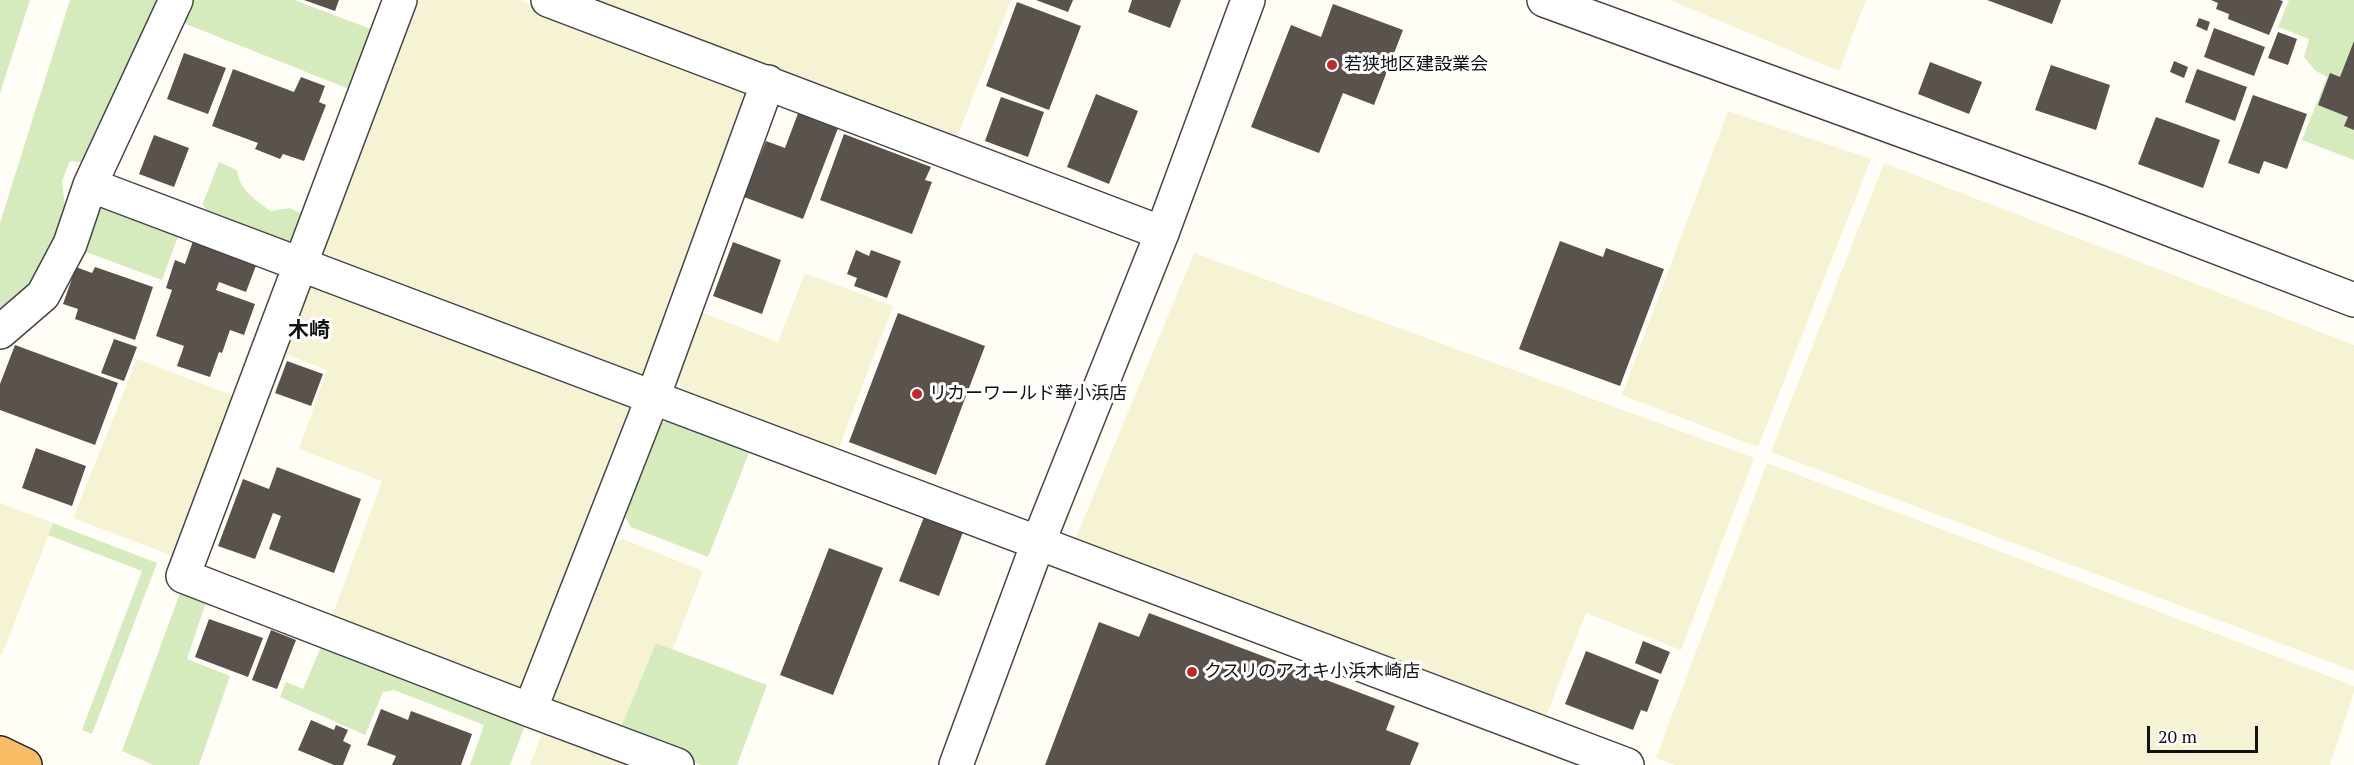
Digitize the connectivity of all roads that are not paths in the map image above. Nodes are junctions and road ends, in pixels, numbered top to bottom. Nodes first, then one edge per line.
1 (176, 0) edge
2 (400, 0) edge
3 (548, 0) edge
4 (1248, 0) edge
5 (1544, 0) edge
6 (768, 82) junction
7 (90, 185) junction
8 (1162, 233) junction
9 (300, 264) junction
10 (2354, 300) edge
11 (0, 332) edge
12 (653, 397) junction
13 (1038, 543) junction
14 (530, 710) junction
15 (0, 753) edge
16 (25, 765) edge
17 (677, 765) edge
18 (956, 765) edge
19 (1627, 765) edge

1 - 7 street
2 - 9 street
3 - 6 street
4 - 8 street
5 - 10 street
6 - 8 street
6 - 12 street
7 - 9 street
7 - 11 street
8 - 13 street
9 - 12 street
9 - 14 street
12 - 13 street
12 - 14 street
13 - 18 street
13 - 19 street
14 - 17 street
15 - 16 highway

